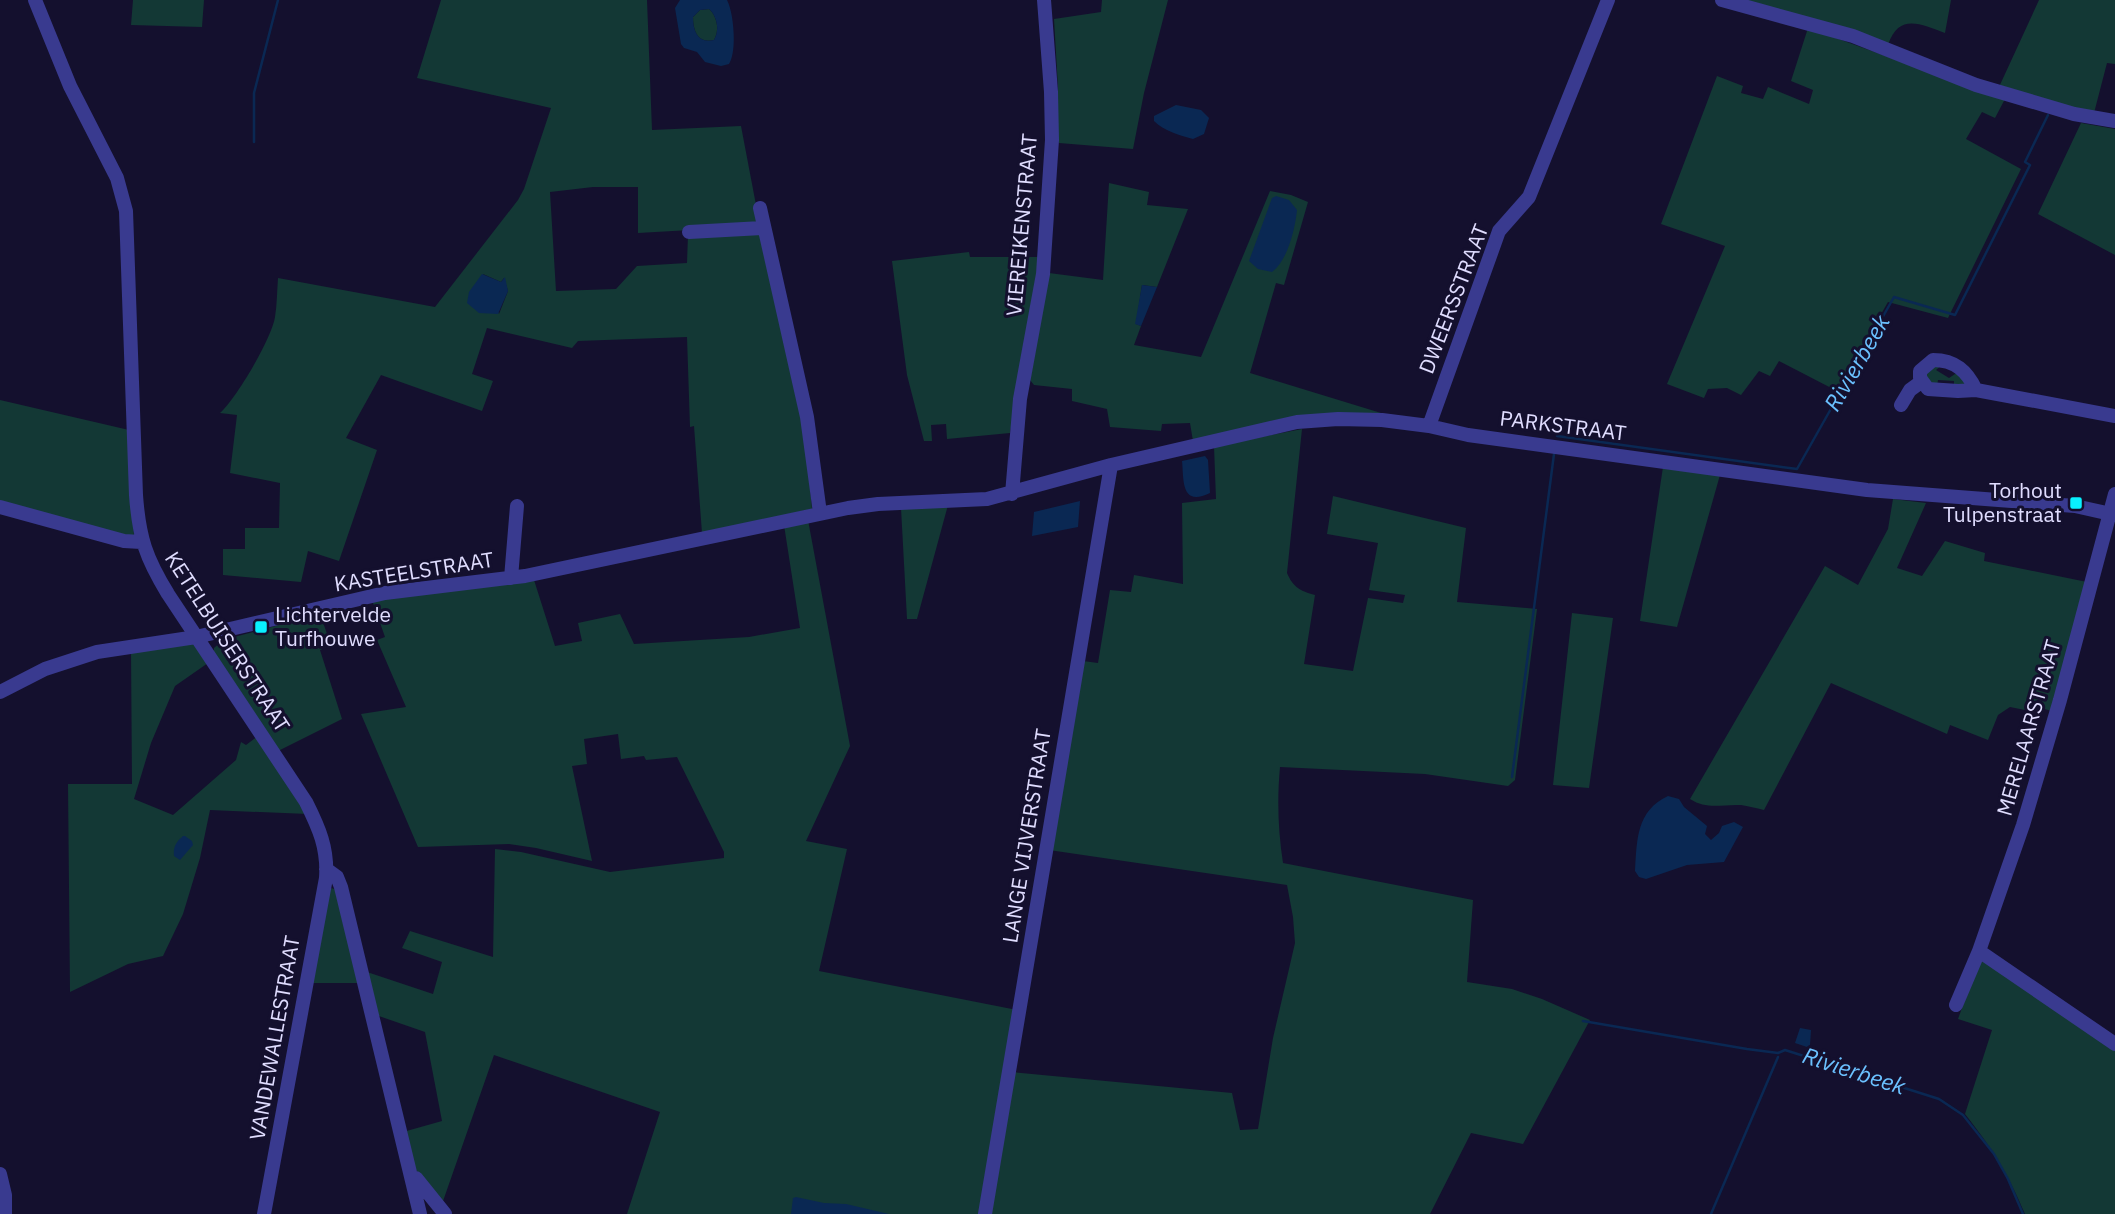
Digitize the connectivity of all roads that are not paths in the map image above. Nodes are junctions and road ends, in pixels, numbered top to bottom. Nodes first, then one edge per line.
1 (35, 0) edge
2 (1044, 0) edge
3 (1608, 0) edge
4 (1722, 0) edge
5 (2115, 121) edge
6 (760, 208) dead end
7 (762, 228) junction
8 (689, 232) dead end
9 (1921, 382) junction
10 (1976, 390) junction
11 (1901, 405) dead end
12 (2115, 416) edge
13 (1429, 426) junction
14 (1111, 465) junction
15 (1012, 494) junction
16 (2115, 494) edge
17 (517, 506) dead end
18 (0, 507) edge
19 (820, 513) junction
20 (2113, 514) edge
21 (141, 542) junction
22 (511, 578) junction
23 (196, 637) junction
24 (0, 692) edge
25 (326, 869) junction
26 (1979, 951) junction
27 (1956, 1005) dead end
28 (2115, 1044) edge
29 (0, 1174) edge
30 (411, 1178) junction
31 (5, 1214) edge
32 (264, 1214) edge
33 (420, 1214) edge
34 (445, 1214) edge
35 (985, 1214) edge

1 - 21 street, KETELBUISERSTRAAT
2 - 15 street, VIEREIKENSTRAAT
3 - 13 street, DWEERSSTRAAT
4 - 5 street
6 - 7 street
7 - 8 street
7 - 19 street
9 - 10 street
9 - 10 street
9 - 11 street
10 - 12 street
13 - 14 street, PARKSTRAAT
13 - 20 street, PARKSTRAAT
14 - 15 street, PARKSTRAAT
14 - 35 street, LANGE VIJVERSTRAAT
15 - 19 street, KASTEELSTRAAT
16 - 20 street, MERELAARSTRAAT
17 - 22 street, KASTEELSTRAAT
18 - 21 street
19 - 22 street, KASTEELSTRAAT
20 - 26 street, MERELAARSTRAAT
21 - 23 street, KETELBUISERSTRAAT
22 - 23 street, KASTEELSTRAAT
23 - 24 street, KASTEELSTRAAT
23 - 25 street, KETELBUISERSTRAAT
25 - 30 street, KETELBUISERSTRAAT
25 - 32 street, VANDEWALLESTRAAT
26 - 27 street, MERELAARSTRAAT
26 - 28 street
29 - 31 street
30 - 33 street, KETELBUISERSTRAAT
30 - 34 street

